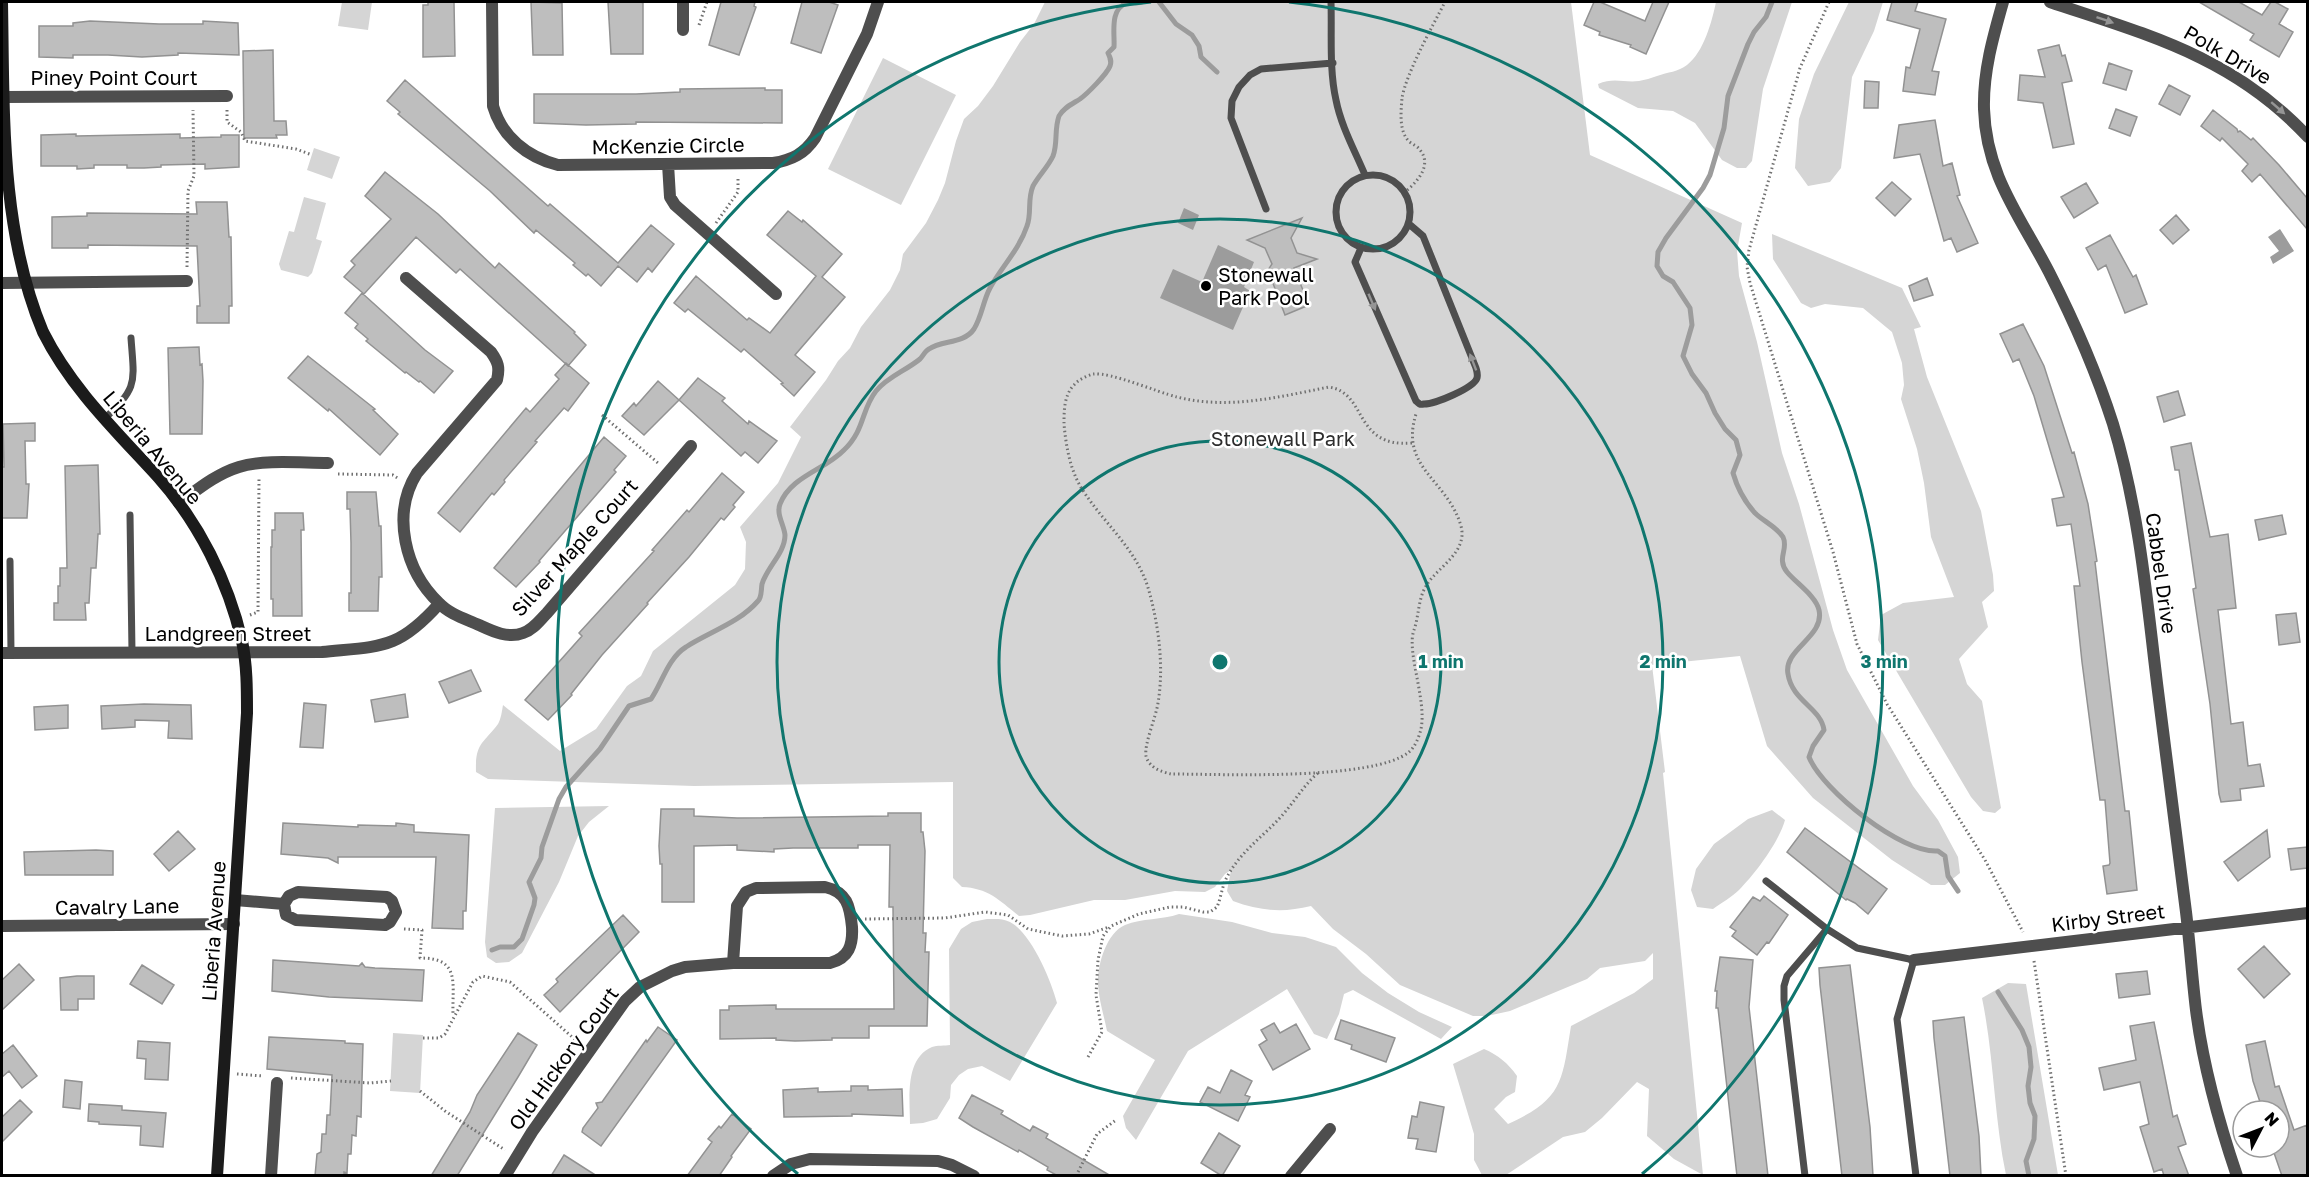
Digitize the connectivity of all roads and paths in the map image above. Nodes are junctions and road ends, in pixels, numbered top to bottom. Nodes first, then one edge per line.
1 (2, 2) edge
2 (492, 2) edge
3 (682, 2) edge
4 (878, 2) edge
5 (1331, 2) edge
6 (1444, 2) edge
7 (1829, 2) edge
8 (2003, 2) edge
9 (2050, 2) edge
10 (683, 30) dead end
11 (1333, 63) junction
12 (193, 96) junction
13 (227, 96) joint
14 (2, 97) edge
15 (2307, 137) edge
16 (312, 154) dead end
17 (737, 163) junction
18 (668, 164) junction
19 (1365, 175) junction
20 (1404, 193) junction
21 (1266, 209) dead end
22 (1409, 224) junction
23 (708, 234) junction
24 (1361, 248) junction
25 (406, 279) dead end
26 (187, 281) joint
27 (2, 283) edge
28 (23, 283) junction
29 (776, 294) dead end
30 (131, 338) dead end
31 (1419, 404) junction
32 (602, 415) dead end
33 (104, 419) junction
34 (1412, 442) junction
35 (691, 446) dead end
36 (328, 463) joint
37 (259, 464) junction
38 (668, 472) junction
39 (410, 485) junction
40 (178, 503) junction
41 (130, 515) dead end
42 (10, 561) dead end
43 (439, 604) junction
44 (236, 619) junction
45 (243, 651) junction
46 (132, 652) junction
47 (6, 653) edge
48 (1319, 772) junction
49 (1766, 881) dead end
50 (235, 900) junction
51 (284, 904) junction
52 (2307, 913) edge
53 (851, 919) junction
54 (392, 920) junction
55 (234, 924) junction
56 (2, 926) edge
57 (1111, 926) junction
58 (2188, 927) junction
59 (1827, 928) junction
60 (2029, 946) junction
61 (1914, 960) junction
62 (734, 963) junction
63 (453, 1017) junction
64 (423, 1038) dead end
65 (590, 1051) junction
66 (1088, 1056) dead end
67 (328, 1080) dead end
68 (391, 1081) dead end
69 (277, 1083) dead end
70 (420, 1091) dead end
71 (1116, 1120) dead end
72 (1330, 1129) dead end
73 (516, 1157) junction
74 (217, 1176) edge
75 (271, 1176) edge
76 (505, 1176) edge
77 (773, 1176) edge
78 (974, 1176) edge
79 (1076, 1176) edge
80 (1291, 1176) edge
81 (1805, 1176) edge
82 (1916, 1176) edge
83 (2066, 1176) edge
84 (2237, 1176) edge

1 - 14 main road, Liberia Avenue
2 - 18 street, McKenzie Circle
3 - 10 street
4 - 17 street, McKenzie Circle
5 - 11 lane
6 - 20 path
7 - 60 path
8 - 58 street, Cabbel Drive
9 -> 15 street, Polk Drive
11 - 19 lane
11 - 21 lane
12 - 13 street, Piney Point Court
12 - 14 street, Piney Point Court
12 - 26 path
13 - 16 path
14 - 28 main road, Liberia Avenue
17 - 18 street, McKenzie Circle
17 - 23 path
18 - 23 street
19 - 20 lane
19 - 24 lane
20 - 22 lane
22 - 24 lane
31 -> 22 lane
23 - 29 street
24 -> 31 lane
25 - 39 street
26 - 28 street
27 - 28 street
28 - 33 main road, Liberia Avenue
30 - 33 lane
31 - 34 path
32 - 38 path
33 - 40 main road, Liberia Avenue
34 - 48 path
34 - 48 path
35 - 38 street, Silver Maple Court
36 - 37 street
36 - 39 path
37 - 40 street
37 - 44 path
38 - 43 street, Silver Maple Court
39 - 43 street
40 - 44 main road, Liberia Avenue
41 - 46 lane
42 - 47 lane
43 - 45 street, Landgreen Street
44 - 45 main road, Liberia Avenue
45 - 46 street, Landgreen Street
45 - 50 main road, Liberia Avenue
46 - 47 street, Landgreen Street
48 - 57 path
49 - 59 lane, Kirby Street
50 - 51 street
50 - 55 main road, Liberia Avenue
51 - 54 street
51 - 54 street
52 - 58 street, Kirby Street
53 - 57 path
53 - 62 street, Old Hickory Court
53 - 62 street, Old Hickory Court
54 - 63 path
55 - 56 street, Cavalry Lane
55 - 74 main road, Liberia Avenue
57 - 66 path
58 - 60 street, Kirby Street
58 - 84 street, Cabbel Drive
59 - 61 lane, Kirby Street
59 - 81 lane
60 - 61 street, Kirby Street
60 - 83 path
61 - 82 lane
62 - 65 street, Old Hickory Court
63 - 64 path
63 - 65 path
65 - 73 street, Old Hickory Court
67 - 68 path
69 - 75 street
70 - 73 path
71 - 79 path
72 - 80 street
73 - 76 street, Old Hickory Court
77 - 78 street

